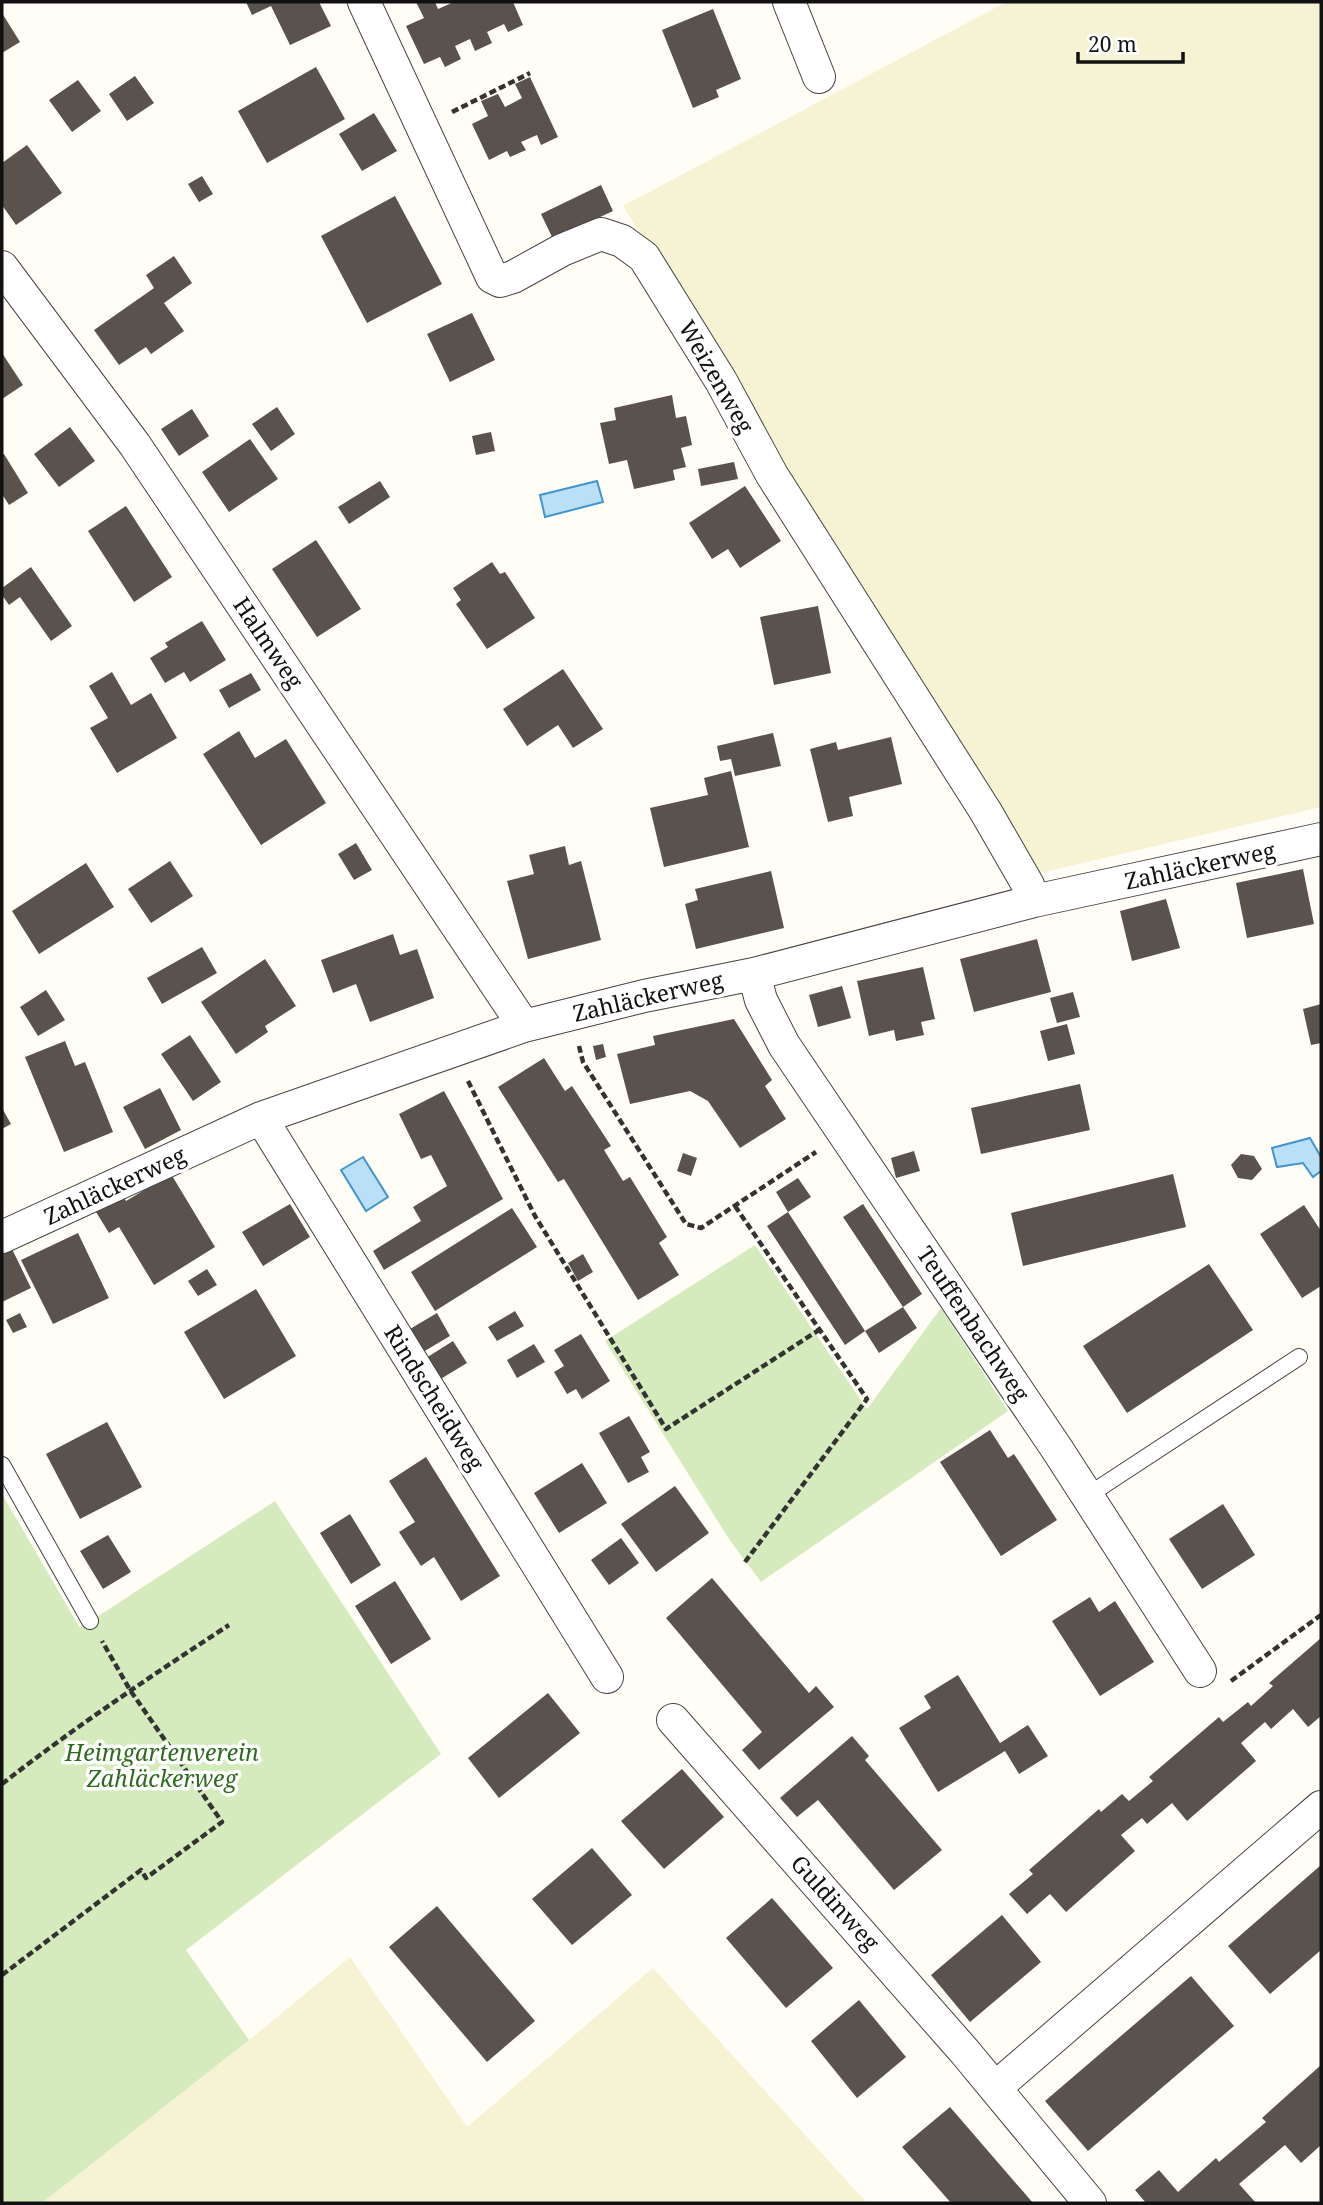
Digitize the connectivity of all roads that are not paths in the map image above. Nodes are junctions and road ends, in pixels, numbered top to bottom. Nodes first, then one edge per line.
1 (363, 2) edge
2 (789, 2) edge
3 (820, 76) dead end
4 (2, 267) edge
5 (1321, 839) edge
6 (1034, 901) junction
7 (754, 974) junction
8 (524, 1026) junction
9 (261, 1118) junction
10 (2, 1237) edge
11 (1299, 1357) dead end
12 (2, 1465) edge
13 (1087, 1496) junction
14 (90, 1621) road end
15 (1200, 1671) road end
16 (607, 1677) dead end
17 (673, 1720) dead end
18 (1321, 1807) edge
19 (995, 2088) junction
20 (1090, 2203) edge

1 - 6 street, Weizenweg
2 - 3 street
4 - 8 street, Halmweg
5 - 6 street, Zahläckerweg
6 - 7 street, Zahläckerweg
7 - 8 street, Zahläckerweg
7 - 13 street, Teuffenbachweg
8 - 9 street, Zahläckerweg
9 - 10 street, Zahläckerweg
9 - 16 street, Rindscheidweg
11 - 13 lane
12 - 14 lane
13 - 15 street, Teuffenbachweg
17 - 19 street, Guldinweg
18 - 19 street
19 - 20 street, Guldinweg

